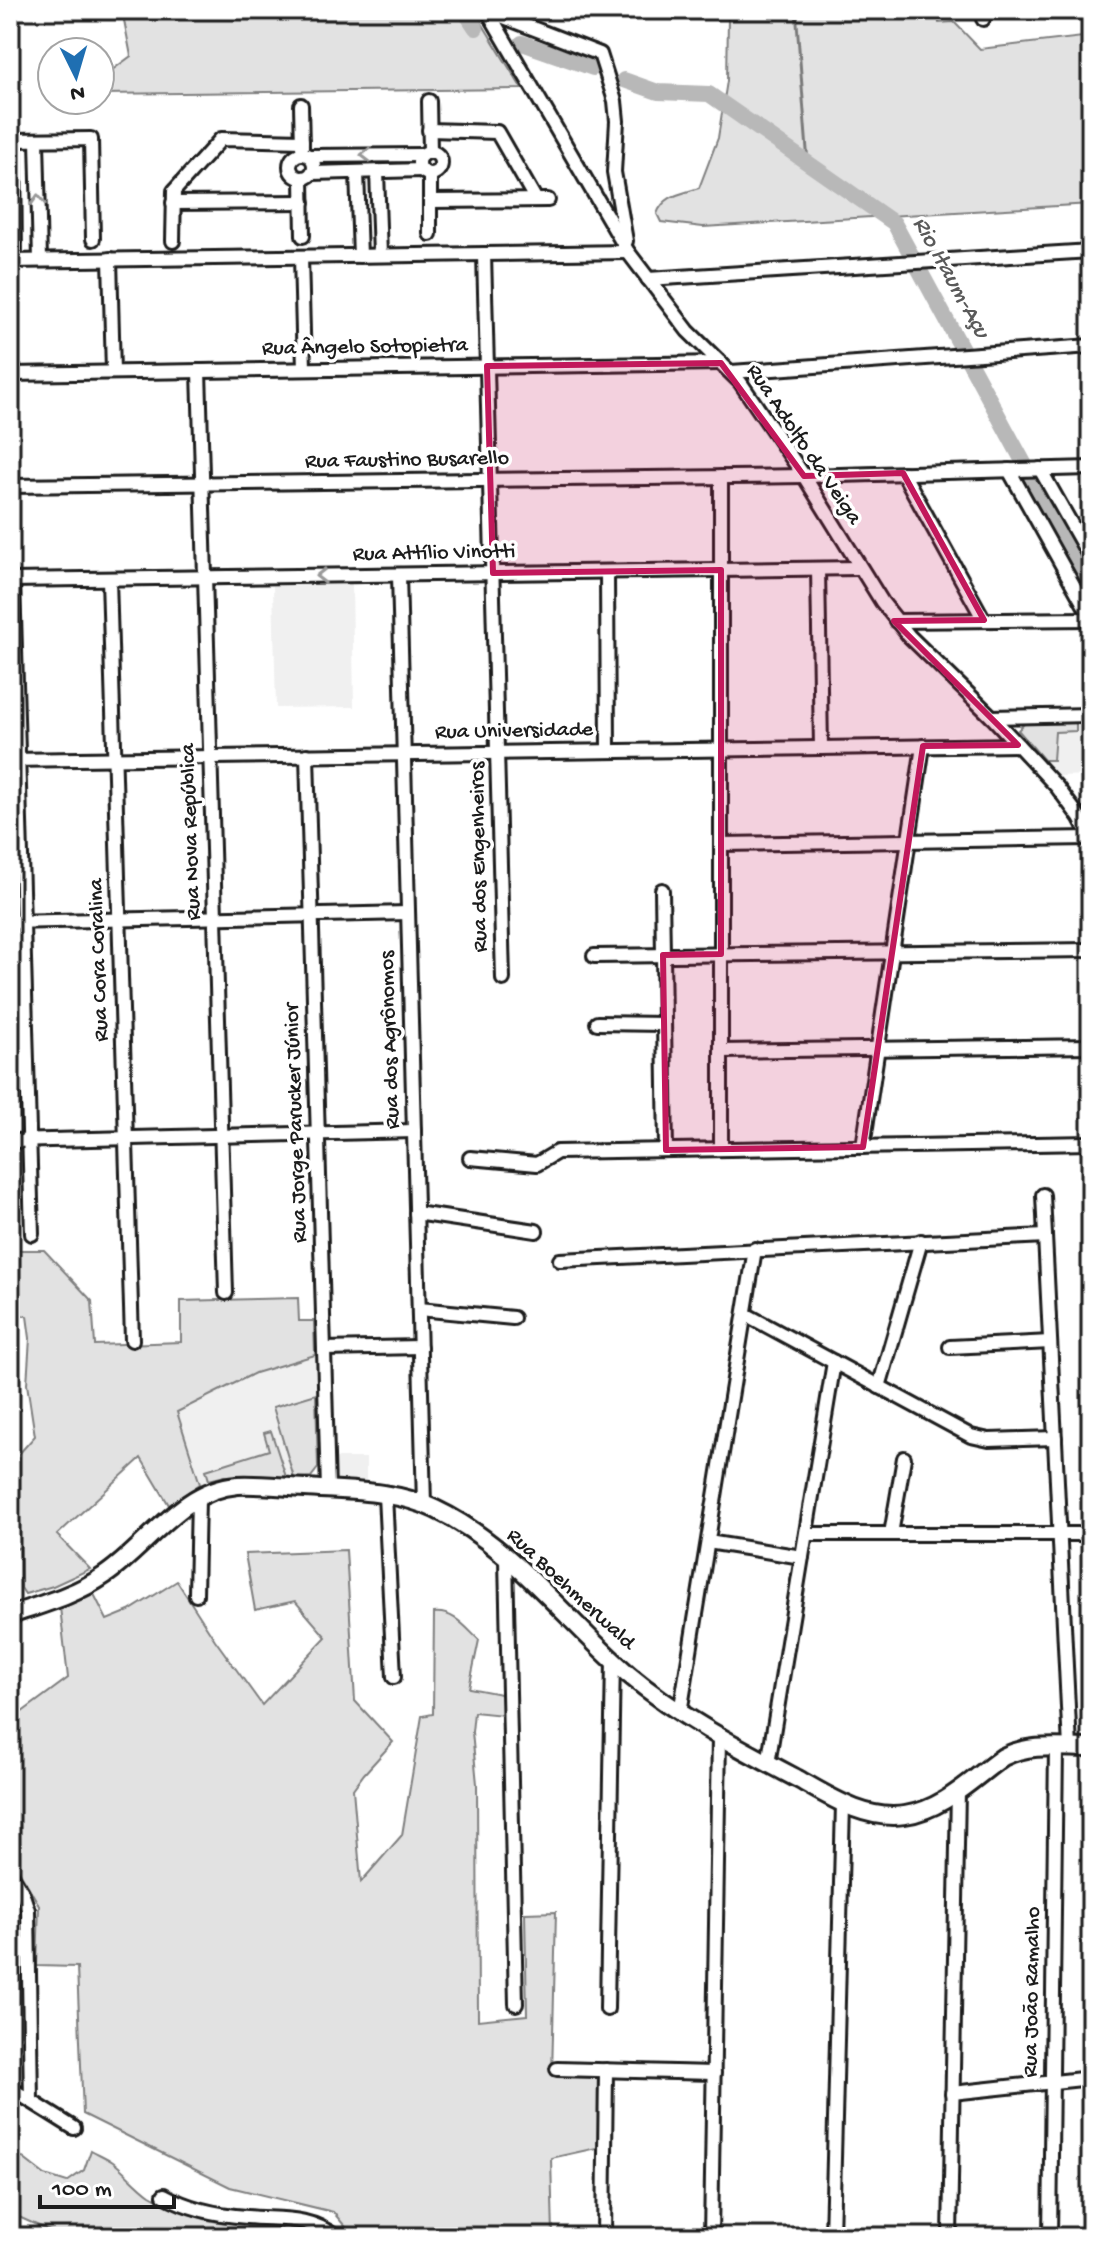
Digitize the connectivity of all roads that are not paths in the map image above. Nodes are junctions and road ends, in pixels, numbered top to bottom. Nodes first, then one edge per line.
1 (487, 11) edge
2 (429, 101) dead end
3 (301, 105) dead end
4 (429, 130) junction
5 (12, 140) edge
6 (37, 140) junction
7 (304, 150) junction
8 (426, 153) junction
9 (357, 172) junction
10 (377, 172) junction
11 (426, 172) junction
12 (307, 176) junction
13 (430, 201) junction
14 (303, 202) junction
15 (173, 203) junction
16 (430, 234) dead end
17 (303, 236) dead end
18 (93, 239) dead end
19 (173, 241) dead end
20 (1091, 251) edge
21 (628, 252) junction
22 (484, 254) junction
23 (380, 255) junction
24 (360, 256) junction
25 (301, 257) junction
26 (110, 259) junction
27 (40, 260) junction
28 (13, 261) edge
29 (648, 279) junction
30 (1091, 346) edge
31 (487, 366) junction
32 (726, 367) junction
33 (304, 369) junction
34 (199, 371) junction
35 (113, 372) junction
36 (10, 374) edge
37 (1091, 468) edge
38 (1026, 470) junction
39 (903, 473) junction
40 (804, 476) junction
41 (721, 477) junction
42 (490, 480) junction
43 (202, 484) junction
44 (10, 486) edge
45 (1091, 559) edge
46 (859, 568) junction
47 (818, 569) junction
48 (721, 570) junction
49 (607, 572) junction
50 (493, 573) junction
51 (399, 575) junction
52 (205, 577) junction
53 (109, 579) junction
54 (11, 580) edge
55 (1091, 618) edge
56 (984, 620) junction
57 (896, 621) junction
58 (1091, 715) edge
59 (992, 717) junction
60 (1018, 745) junction
61 (923, 746) junction
62 (821, 748) junction
63 (721, 749) junction
64 (608, 751) junction
65 (497, 752) junction
66 (404, 754) junction
67 (307, 755) junction
68 (210, 757) junction
69 (114, 758) junction
70 (14, 760) edge
71 (1091, 839) edge
72 (909, 841) junction
73 (721, 844) junction
74 (662, 890) dead end
75 (408, 913) junction
76 (311, 915) junction
77 (215, 918) junction
78 (119, 920) junction
79 (16, 922) edge
80 (1091, 950) edge
81 (892, 952) junction
82 (721, 954) junction
83 (663, 955) junction
84 (594, 956) dead end
85 (503, 979) dead end
86 (26, 1021) junction
87 (10, 1022) edge
88 (597, 1023) dead end
89 (664, 1024) junction
90 (1091, 1046) edge
91 (878, 1049) junction
92 (721, 1051) junction
93 (414, 1131) junction
94 (318, 1133) junction
95 (221, 1135) junction
96 (126, 1138) junction
97 (10, 1141) edge
98 (29, 1141) junction
99 (1091, 1143) edge
100 (863, 1147) junction
101 (721, 1149) junction
102 (666, 1150) junction
103 (470, 1158) dead end
104 (1043, 1195) dead end
105 (416, 1213) junction
106 (536, 1231) dead end
107 (32, 1234) dead end
108 (1045, 1236) junction
109 (921, 1241) junction
110 (755, 1249) junction
111 (560, 1260) dead end
112 (226, 1293) dead end
113 (419, 1309) junction
114 (745, 1314) junction
115 (513, 1318) dead end
116 (132, 1340) dead end
117 (1050, 1342) junction
118 (420, 1347) junction
119 (950, 1347) dead end
120 (324, 1349) junction
121 (834, 1362) junction
122 (879, 1387) junction
123 (1055, 1438) junction
124 (904, 1458) dead end
125 (328, 1490) junction
126 (385, 1495) junction
127 (198, 1498) junction
128 (424, 1504) junction
129 (1059, 1533) junction
130 (806, 1534) junction
131 (891, 1534) junction
132 (1091, 1534) edge
133 (708, 1542) junction
134 (802, 1557) junction
135 (506, 1559) junction
136 (196, 1595) dead end
137 (10, 1615) edge
138 (613, 1660) junction
139 (394, 1677) dead end
140 (680, 1713) junction
141 (719, 1737) junction
142 (1063, 1748) junction
143 (1091, 1748) edge
144 (768, 1764) junction
145 (958, 1790) junction
146 (843, 1804) junction
147 (10, 1873) edge
148 (10, 1951) edge
149 (28, 1951) junction
150 (516, 2004) dead end
151 (607, 2009) dead end
152 (557, 2069) dead end
153 (606, 2070) junction
154 (714, 2073) junction
155 (1091, 2078) edge
156 (1052, 2082) junction
157 (10, 2088) edge
158 (952, 2093) junction
159 (31, 2101) junction
160 (74, 2128) dead end
161 (164, 2195) dead end
162 (336, 2237) edge
163 (604, 2237) edge
164 (711, 2237) edge
165 (832, 2237) edge
166 (950, 2237) edge
167 (1050, 2237) edge

1 - 21 street, Rua Adolfo da Veiga
1 - 21 street
2 - 4 street
3 - 7 street
4 - 8 street
4 - 13 street
5 - 6 street
5 - 28 street
6 - 18 street
27 -> 6 street
8 -> 7 street
7 - 12 street
7 - 12 street
7 - 15 street
8 - 11 street
8 - 11 street
9 - 10 street
9 - 12 street
9 - 24 street
10 - 11 street
10 - 23 street
11 - 13 street
12 - 14 street
13 - 16 street
14 - 15 street
14 - 17 street
15 - 19 street
20 - 29 street
21 - 22 street
21 - 29 street, Rua Adolfo da Veiga
22 - 23 street
22 - 31 street, Rua dos Engenheiros
23 - 24 street
24 - 25 street
25 - 26 street
25 - 33 street
26 - 27 street
26 - 35 street
27 - 28 street
29 - 32 street, Rua Adolfo da Veiga
30 - 32 street, Rua Ângelo Sotopietra
31 - 32 street, Rua Ângelo Sotopietra
31 - 33 street, Rua Ângelo Sotopietra
31 - 42 street, Rua dos Engenheiros
32 - 40 street, Rua Adolfo da Veiga
33 - 34 street, Rua Ângelo Sotopietra
34 - 35 street, Rua Ângelo Sotopietra
34 - 43 street, Rua Nova República
35 - 36 street, Rua Ângelo Sotopietra
37 - 38 street, Rua Faustino Busarello
38 - 39 street, Rua Faustino Busarello
38 - 45 street
38 - 55 street
39 - 40 street, Rua Faustino Busarello
39 - 56 street
40 - 41 street, Rua Faustino Busarello
40 - 46 street, Rua Adolfo da Veiga
41 - 42 street, Rua Faustino Busarello
41 - 48 street
42 - 43 street, Rua Faustino Busarello
42 - 50 street, Rua dos Engenheiros
43 - 44 street, Rua Faustino Busarello
43 - 52 street, Rua Nova República
46 - 47 street, Rua Attílio Vinotti
46 - 57 street, Rua Adolfo da Veiga
47 - 48 street, Rua Attílio Vinotti
47 - 62 street
48 - 49 street, Rua Attílio Vinotti
48 - 63 street
49 - 50 street, Rua Attílio Vinotti
49 - 64 street
50 - 51 street, Rua Attílio Vinotti
50 - 65 street, Rua dos Engenheiros
51 -> 52 street, Rua Attílio Vinotti
51 - 66 street, Rua dos Agrônomos
52 - 53 street, Rua Attílio Vinotti
52 - 68 street, Rua Nova República
53 - 54 street, Rua Attílio Vinotti
53 - 69 street, Rua Cora Coralina
54 - 70 street
55 - 56 street
56 - 57 street
57 - 59 street, Rua Adolfo da Veiga
58 - 59 street
59 - 60 street, Rua Adolfo da Veiga
60 - 61 street, Rua Universidade
60 - 71 street, Rua Adolfo da Veiga
61 - 62 street, Rua Universidade
61 - 72 street
62 - 63 street, Rua Universidade
63 - 64 street, Rua Universidade
63 - 73 street
64 - 65 street, Rua Universidade
65 - 66 street, Rua Universidade
65 - 85 street, Rua dos Engenheiros
66 - 67 street, Rua Universidade
66 - 75 street, Rua dos Agrônomos
67 - 68 street, Rua Universidade
67 - 76 street, Rua Jorge Parucker Júnior
68 - 69 street, Rua Universidade
68 - 77 street, Rua Nova República
69 - 70 street, Rua Universidade
69 - 78 street, Rua Cora Coralina
70 - 79 street
71 - 72 street
72 - 73 street
72 - 81 street
73 - 82 street
74 - 83 street
75 - 76 street
75 - 93 street, Rua dos Agrônomos
76 - 77 street
76 - 94 street, Rua Jorge Parucker Júnior
77 - 78 street
77 - 95 street, Rua Nova República
78 - 79 street
78 - 96 street, Rua Cora Coralina
79 - 86 street
80 - 81 street
81 - 82 street
81 - 91 street
82 - 83 street
82 - 92 street
83 - 84 street
83 - 89 street
86 - 87 street
86 - 98 street
88 - 89 street
89 - 102 street
90 - 91 street
91 - 92 street
91 - 100 street
92 - 101 street
93 - 94 street
93 - 105 street, Rua dos Agrônomos
94 - 95 street
94 - 120 street, Rua Jorge Parucker Júnior
95 - 96 street
95 - 112 street, Rua Nova República
96 - 98 street
96 - 116 street, Rua Cora Coralina
97 - 98 street
98 - 107 street
99 - 100 street
100 - 101 street
101 - 102 street
102 - 103 street
104 - 108 street, Rua João Ramalho
105 - 106 street
105 - 113 street, Rua dos Agrônomos
108 - 109 street
108 - 117 street, Rua João Ramalho
109 - 110 street
109 - 122 street
110 - 111 street
110 - 114 street
113 - 115 street
113 - 118 street, Rua dos Agrônomos
114 - 121 street
114 - 133 street
117 - 119 street
117 - 123 street, Rua João Ramalho
118 - 120 street
118 - 128 street, Rua dos Agrônomos
120 - 125 street, Rua Jorge Parucker Júnior
121 - 122 street
121 - 130 street
122 - 123 street
123 - 129 street, Rua João Ramalho
124 - 131 street
125 - 126 main road, Rua Boehmerwald
125 - 127 main road, Rua Boehmerwald
126 - 128 main road, Rua Boehmerwald
126 - 139 street
127 - 136 street
127 - 137 main road, Rua Boehmerwald
128 - 135 main road, Rua Boehmerwald
129 - 131 street
129 - 132 street
129 - 142 street, Rua João Ramalho
130 - 131 street
130 - 134 street
133 - 134 street
133 - 140 street
134 - 144 street
135 - 138 main road, Rua Boehmerwald
135 - 150 street
138 - 140 main road, Rua Boehmerwald
138 - 151 street
140 - 141 main road, Rua Boehmerwald
141 - 144 main road, Rua Boehmerwald
141 - 154 street
142 - 143 main road, Rua Boehmerwald
142 - 145 main road, Rua Boehmerwald
142 - 156 street, Rua João Ramalho
144 - 146 main road, Rua Boehmerwald
145 - 146 main road, Rua Boehmerwald
145 - 158 street
146 - 165 street
147 - 149 street
148 - 149 street
149 - 159 street
152 - 153 street
153 - 154 street
153 - 163 street
154 - 164 street
155 - 156 street
156 - 158 street
156 - 167 street, Rua João Ramalho
157 - 159 street
158 - 166 street
159 - 160 street
161 - 162 street

